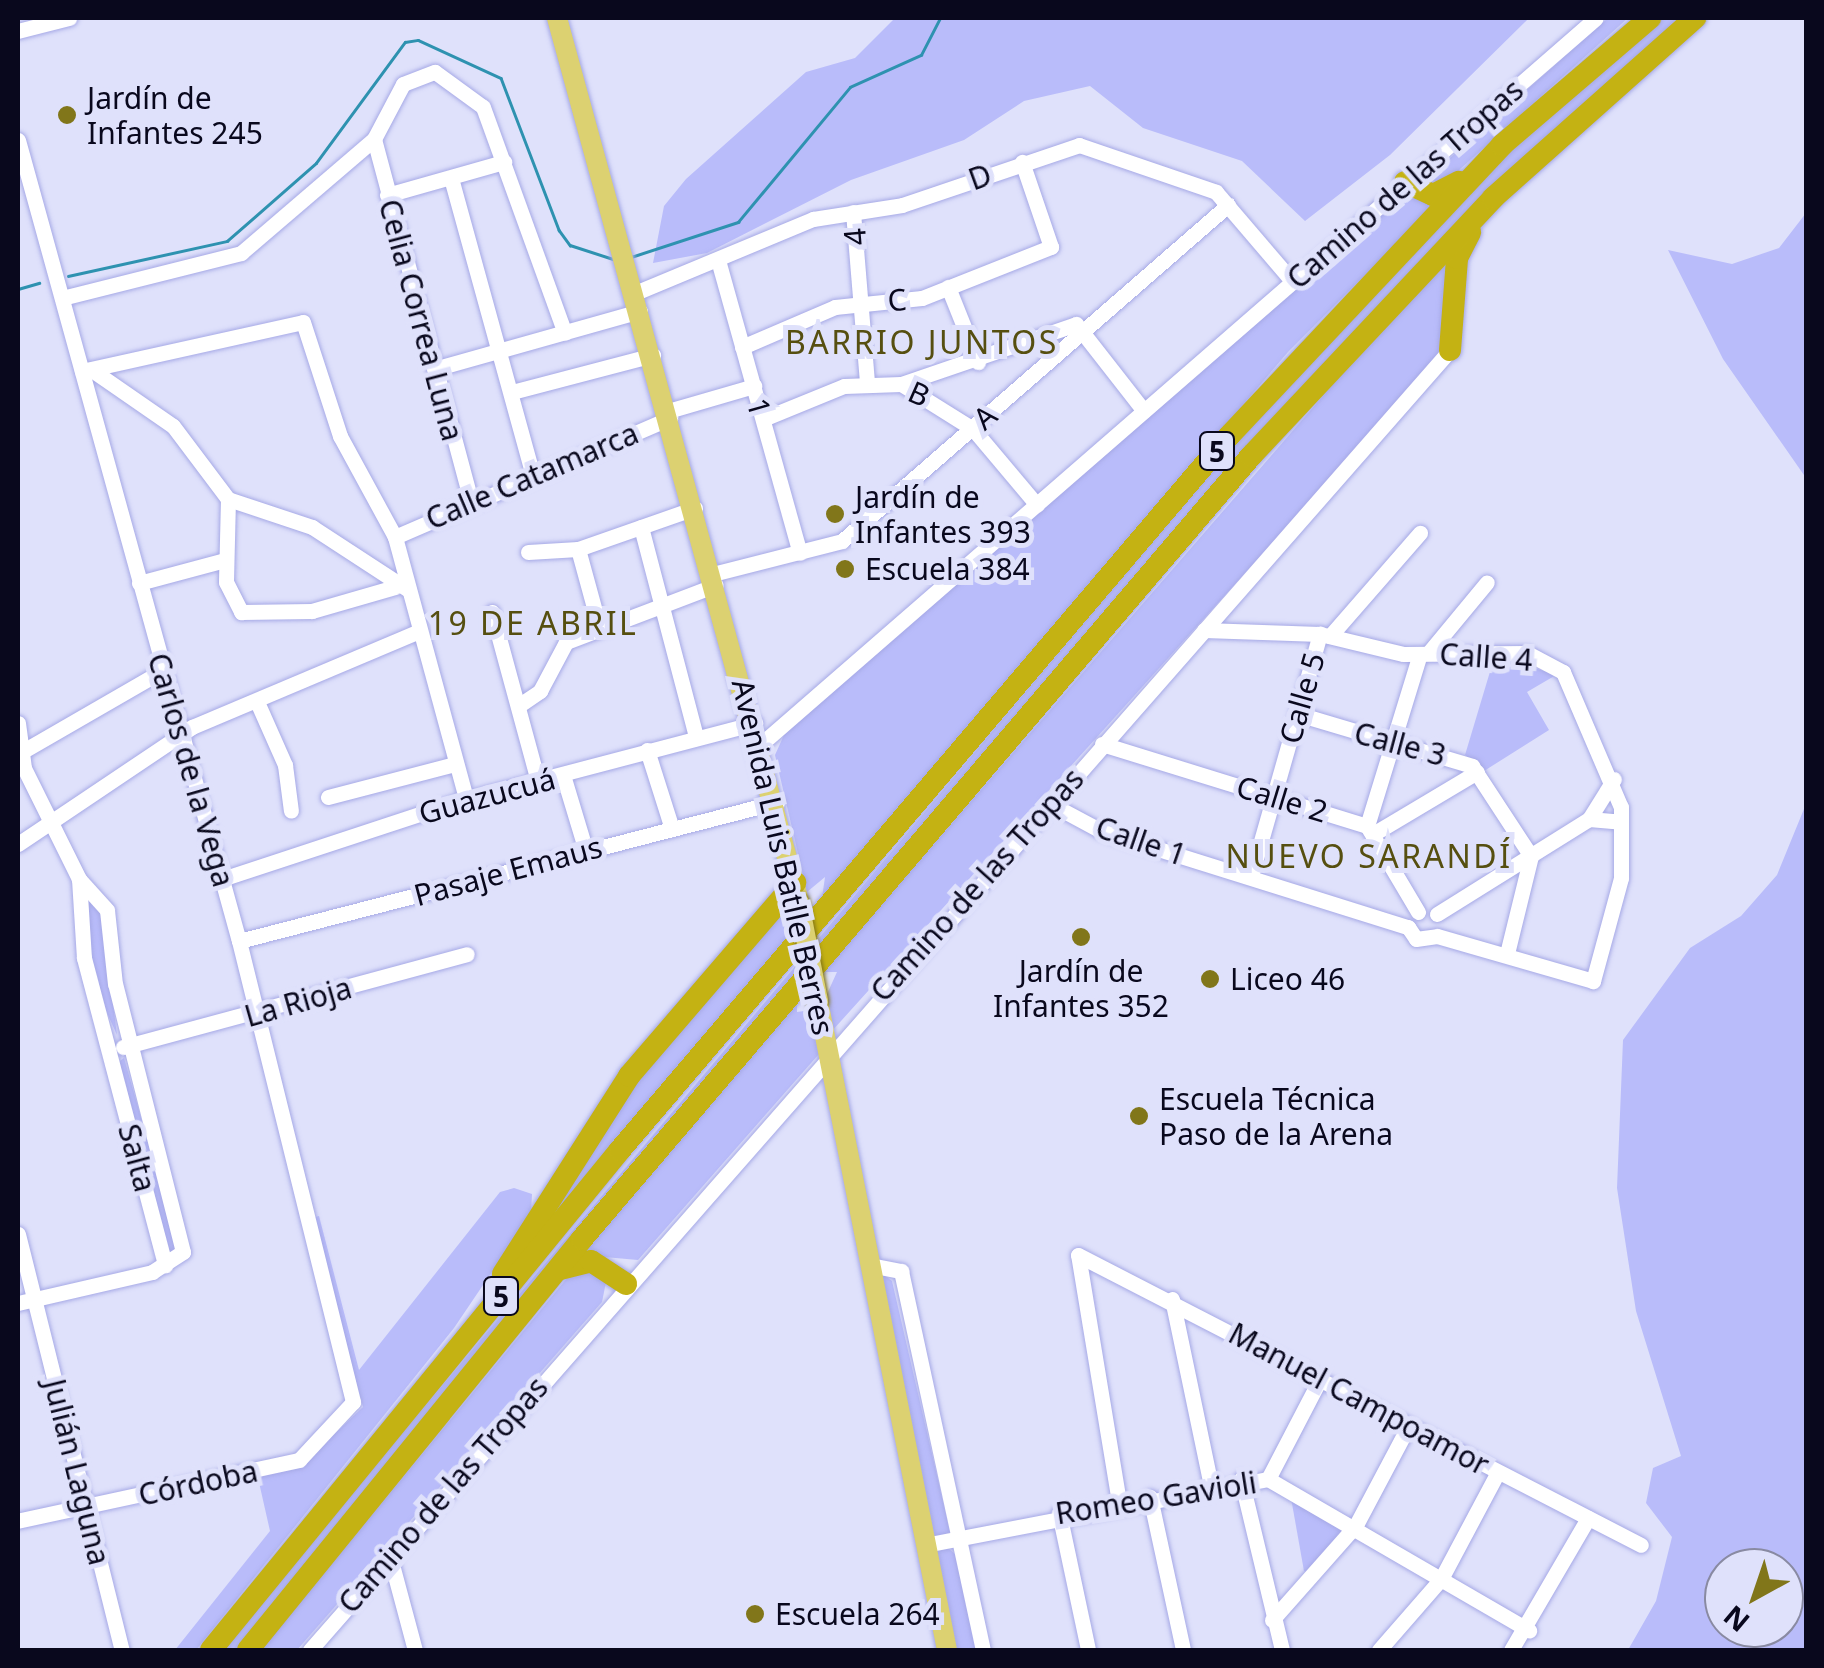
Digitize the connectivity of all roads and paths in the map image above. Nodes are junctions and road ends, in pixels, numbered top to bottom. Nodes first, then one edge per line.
1 (69, 18) edge
2 (557, 18) edge
3 (1596, 18) edge
4 (1650, 18) edge
5 (1695, 18) edge
6 (18, 32) edge
7 (374, 139) junction
8 (18, 140) edge
9 (504, 162) junction
10 (1022, 162) junction
11 (1486, 162) junction
12 (452, 178) junction
13 (1406, 182) junction
14 (388, 195) junction
15 (1493, 198) junction
16 (1228, 204) junction
17 (853, 212) junction
18 (718, 260) junction
19 (1293, 282) junction
20 (948, 287) junction
21 (635, 293) junction
22 (62, 298) junction
23 (861, 302) junction
24 (1085, 327) junction
25 (565, 333) junction
26 (742, 347) junction
27 (1450, 350) joint
28 (500, 351) junction
29 (653, 355) junction
30 (978, 362) junction
31 (434, 370) junction
32 (87, 371) junction
33 (866, 383) junction
34 (901, 384) junction
35 (754, 386) junction
36 (512, 392) junction
37 (1144, 411) junction
38 (669, 414) junction
39 (763, 420) junction
40 (973, 428) junction
41 (533, 475) junction
42 (228, 498) junction
43 (472, 502) junction
44 (1037, 505) junction
45 (695, 508) junction
46 (642, 527) junction
47 (1420, 533) dead end
48 (394, 537) junction
49 (578, 549) junction
50 (528, 552) dead end
51 (800, 553) junction
52 (225, 560) junction
53 (715, 579) junction
54 (1487, 582) dead end
55 (139, 583) junction
56 (401, 588) junction
57 (660, 606) junction
58 (492, 612) dead end
59 (600, 626) junction
60 (1204, 630) junction
61 (419, 631) junction
62 (1325, 635) junction
63 (1425, 653) junction
64 (162, 671) junction
65 (258, 704) junction
66 (518, 706) junction
67 (1298, 714) junction
68 (755, 722) junction
69 (18, 723) edge
70 (180, 736) junction
71 (696, 736) junction
72 (761, 744) junction
73 (1102, 744) junction
74 (1392, 744) junction
75 (646, 750) junction
76 (20, 753) edge
77 (455, 764) junction
78 (1477, 772) junction
79 (563, 775) junction
80 (1614, 779) junction
81 (538, 781) junction
82 (1274, 796) junction
83 (328, 797) dead end
84 (466, 799) junction
85 (777, 802) junction
86 (1049, 803) junction
87 (291, 811) dead end
88 (1589, 818) junction
89 (1621, 822) junction
90 (52, 823) junction
91 (672, 829) junction
92 (1370, 830) junction
93 (18, 844) edge
94 (586, 850) junction
95 (1531, 856) junction
96 (1251, 876) junction
97 (80, 879) junction
98 (222, 879) junction
99 (797, 893) junction
100 (1418, 912) junction
101 (1438, 914) junction
102 (1408, 927) junction
103 (1438, 936) junction
104 (239, 941) junction
105 (466, 954) dead end
106 (1507, 954) junction
107 (257, 1014) junction
108 (129, 1046) junction
109 (109, 1051) junction
110 (828, 1053) junction
111 (18, 1234) edge
112 (870, 1264) junction
113 (165, 1266) junction
114 (557, 1271) junction
115 (626, 1284) junction
116 (1172, 1299) junction
117 (25, 1302) edge
118 (457, 1350) junction
119 (1320, 1379) junction
120 (353, 1402) joint
121 (932, 1414) junction
122 (900, 1420) junction
123 (1408, 1426) junction
124 (1498, 1472) junction
125 (1268, 1478) junction
126 (1241, 1480) junction
127 (1211, 1485) junction
128 (1150, 1498) junction
129 (1120, 1502) junction
130 (86, 1506) junction
131 (1059, 1513) junction
132 (1588, 1518) junction
133 (18, 1521) edge
134 (1356, 1525) junction
135 (959, 1537) junction
136 (925, 1545) junction
137 (1641, 1545) dead end
138 (390, 1557) junction
139 (1441, 1579) junction
140 (1272, 1620) junction
141 (1529, 1630) junction
142 (122, 1650) edge
143 (211, 1650) edge
144 (248, 1650) edge
145 (310, 1650) edge
146 (415, 1650) edge
147 (947, 1650) edge
148 (983, 1650) edge
149 (1088, 1650) edge
150 (1182, 1650) edge
151 (1282, 1650) edge
152 (1379, 1650) edge
153 (1511, 1650) edge

1 - 6 street
2 - 21 main road, Avenida Luis Batlle Berres
3 - 13 street, Camino de las Tropas
4 - 11 highway, 5
5 - 15 highway, 5
7 - 9 street
7 - 14 street, Celia Correa Luna
7 - 22 street
8 - 22 street, Carlos de la Vega
9 - 12 street
9 - 25 street
10 - 16 street, D
10 - 17 street, D
10 - 20 street, C
11 - 13 highway
11 - 118 highway, 5
12 - 14 street
12 - 28 street
13 - 19 street, Camino de las Tropas
14 - 31 street, Celia Correa Luna
15 - 27 highway
15 - 114 highway, 5
16 - 19 street, D
16 - 24 street, A
17 - 18 street, D
17 - 23 street, 4
18 - 21 street, D
18 - 26 street, 1
19 - 37 street, Camino de las Tropas
20 - 23 street, C
20 - 30 street
21 - 25 street, D
21 - 29 main road, Avenida Luis Batlle Berres
22 - 32 street, Carlos de la Vega
23 - 26 street, C
23 - 33 street, 4
24 - 30 street
24 - 37 street
24 - 40 street, A
25 - 28 street, D
26 - 35 street, 1
27 - 60 street, Camino de las Tropas
28 - 31 street, D
28 - 36 street
29 - 36 street
29 - 38 main road, Avenida Luis Batlle Berres
30 - 34 street
31 - 43 street, Celia Correa Luna
32 - 42 street
32 - 48 street
32 - 55 street, Carlos de la Vega
33 - 34 street, B
33 - 39 street, B
34 - 40 street, B
35 - 38 street, Calle Catamarca
35 - 39 street, 1
36 - 41 street
37 - 44 street, Camino de las Tropas
38 - 41 street, Calle Catamarca
38 - 45 main road, Avenida Luis Batlle Berres
39 - 51 street, 1
40 - 44 street, B
40 - 51 street, A
41 - 43 street, Calle Catamarca
42 - 52 street
42 - 56 street
43 - 48 street, Calle Catamarca
44 - 72 street, Camino de las Tropas
45 - 46 street
45 - 53 main road, Avenida Luis Batlle Berres
46 - 49 street
46 - 57 street
47 - 62 street, Calle 5
48 - 56 street
49 - 50 street
49 - 59 street
51 - 53 street, A
52 - 55 street
52 - 56 street
53 - 57 street, A
53 - 68 main road, Avenida Luis Batlle Berres
54 - 63 street
55 - 64 street, Carlos de la Vega
56 - 61 street
57 - 59 street, A
57 - 71 street
58 - 66 street
59 - 66 street, A
60 - 62 street, Calle 4
60 - 73 street, Camino de las Tropas
61 - 65 street
61 - 77 street
62 - 63 street, Calle 4
62 - 67 street, Calle 5
63 - 74 street
63 - 80 street, Calle 4
64 - 70 street, Carlos de la Vega
64 - 76 street
65 - 70 street
65 - 87 street
66 - 81 street
67 - 74 street, Calle 3
67 - 82 street, Calle 5
68 - 71 street, Guazucuá
68 - 72 main road, Avenida Luis Batlle Berres
69 - 76 street, Salta
70 - 90 street
70 - 98 street, Carlos de la Vega
71 - 75 street, Guazucuá
72 - 85 main road, Avenida Luis Batlle Berres
73 - 82 street, Calle 2
73 - 86 street, Camino de las Tropas
74 - 78 street, Calle 3
74 - 92 street
75 - 79 street, Guazucuá
75 - 91 street
76 - 90 street, Salta
77 - 83 street
77 - 84 street
78 - 92 street
78 - 95 street, Calle 3
79 - 81 street, Guazucuá
79 - 94 street
80 - 88 street
80 - 89 street, Calle 4
81 - 84 street, Guazucuá
82 - 92 street, Calle 2
82 - 96 street, Calle 5
84 - 98 street, Guazucuá
85 - 91 street, Pasaje Emaus
85 - 99 main road, Avenida Luis Batlle Berres
86 - 96 street, Calle 1
86 - 110 street, Camino de las Tropas
88 - 89 street
88 - 95 street
89 - 106 street, Calle 4
90 - 93 street
90 - 97 street, Salta
91 - 94 street, Pasaje Emaus
92 - 100 street
94 - 104 street, Pasaje Emaus
95 - 101 street
95 - 106 street
96 - 102 street, Calle 1
97 - 108 street, Salta
97 - 109 street, Salta
98 - 104 street, Carlos de la Vega
99 - 110 main road, Avenida Luis Batlle Berres, bridge
99 - 118 highway
100 - 101 street
100 - 102 street
101 - 103 street
102 - 103 street, Calle 1
103 - 106 street
104 - 107 street, Carlos de la Vega
105 - 107 street, La Rioja
107 - 108 street, La Rioja
107 - 120 street, Carlos de la Vega
108 - 109 street
108 - 113 street, Salta
109 - 113 street, Salta
110 - 112 main road, Avenida Luis Batlle Berres
110 - 115 street, Camino de las Tropas
111 - 117 street, Julián Laguna
112 - 121 street
112 - 122 main road, Avenida Luis Batlle Berres
113 - 117 street
114 - 115 highway
114 - 144 highway, 5
115 - 138 street, Camino de las Tropas
116 - 119 street, Manuel Campoamor
116 - 127 street
116 - 129 street, Manuel Campoamor
117 - 130 street, Julián Laguna
118 - 143 highway, 5
119 - 123 street, Manuel Campoamor
119 - 125 street
120 - 130 street, Córdoba
121 - 122 street
121 - 135 street
122 - 136 main road, Avenida Luis Batlle Berres
123 - 124 street, Manuel Campoamor
123 - 134 street
124 - 132 street, Manuel Campoamor
124 - 139 street
125 - 126 street, Romeo Gavioli
125 - 134 street, Romeo Gavioli
126 - 127 street, Romeo Gavioli
126 - 140 street
127 - 128 street, Romeo Gavioli
128 - 129 street, Romeo Gavioli
128 - 150 street
129 - 131 street, Romeo Gavioli
130 - 133 street, Córdoba
130 - 142 street, Julián Laguna
131 - 135 street, Romeo Gavioli
131 - 149 street
132 - 137 street, Manuel Campoamor
132 - 141 street
134 - 139 street, Romeo Gavioli
134 - 140 street
135 - 136 street, Romeo Gavioli
135 - 148 street
136 - 147 main road, Avenida Luis Batlle Berres
138 - 145 street, Camino de las Tropas
138 - 146 street
139 - 141 street, Romeo Gavioli
139 - 152 street
140 - 151 street
141 - 153 street

